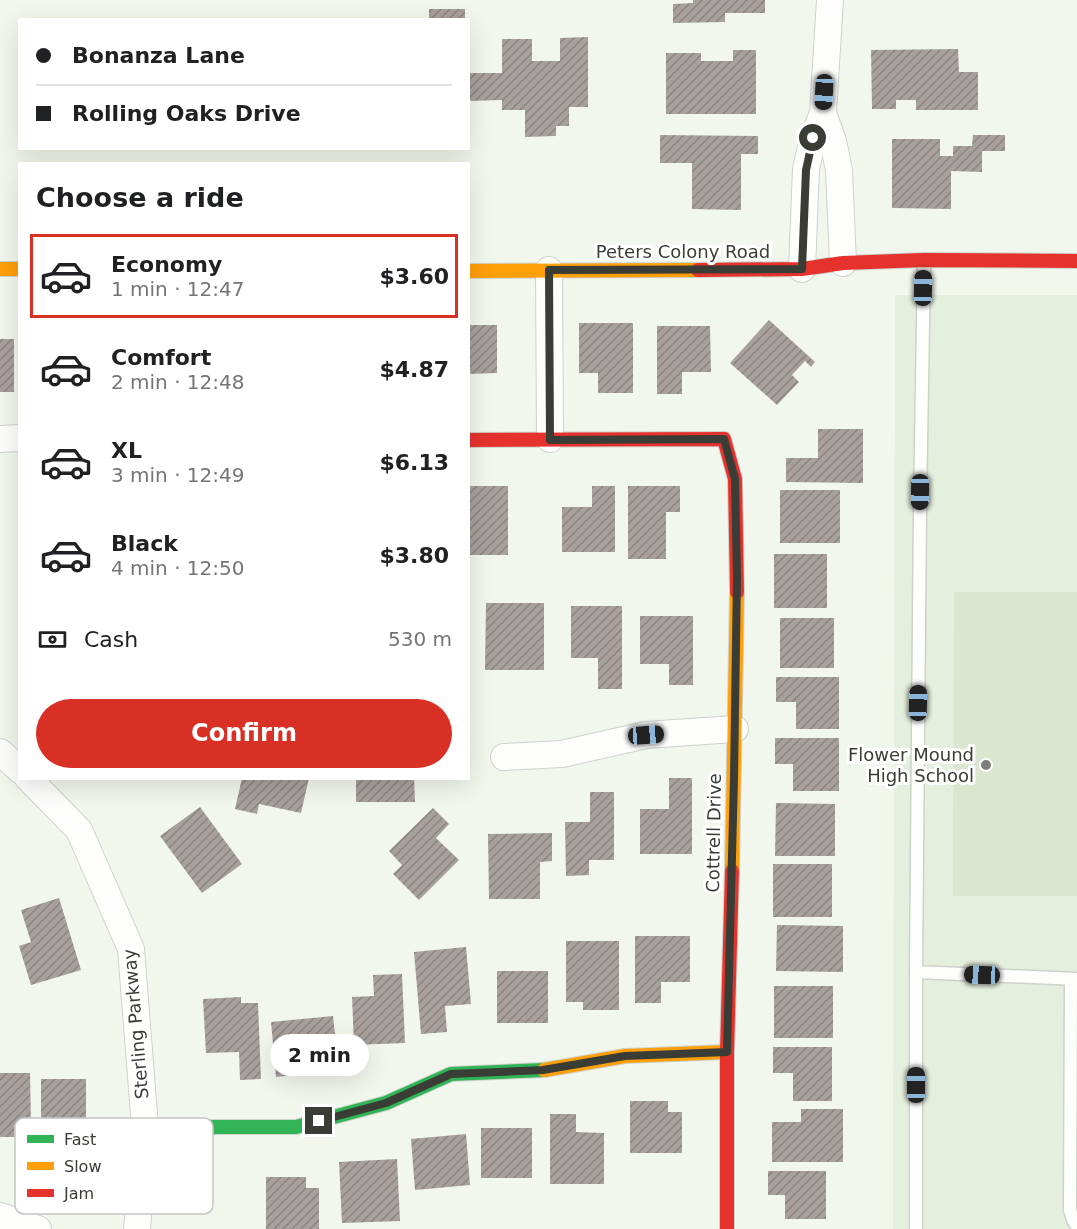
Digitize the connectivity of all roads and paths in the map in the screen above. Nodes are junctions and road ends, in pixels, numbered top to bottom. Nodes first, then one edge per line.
1 (830, 0) edge
2 (823, 113) junction
3 (924, 260) junction
4 (1077, 261) edge
5 (843, 263) junction
6 (0, 269) edge
7 (18, 269) edge
8 (802, 269) junction
9 (549, 270) junction
10 (470, 271) edge
11 (18, 438) edge
12 (0, 439) edge
13 (470, 440) edge
14 (550, 440) junction
15 (735, 729) junction
16 (0, 752) edge
17 (504, 757) dead end
18 (18, 768) edge
19 (30, 780) edge
20 (916, 972) junction
21 (1074, 979) edge
22 (727, 1052) junction
23 (144, 1118) edge
24 (213, 1127) edge
25 (138, 1214) edge
26 (0, 1216) edge
27 (1077, 1226) edge
28 (38, 1229) edge
29 (137, 1229) edge
30 (727, 1229) edge
31 (916, 1229) edge

1 - 2 street
2 - 5 street
2 - 8 street
3 - 4 street, Peters Colony Road
3 - 5 street, Peters Colony Road
3 - 20 lane
5 - 8 street, Peters Colony Road
6 - 7 street
8 - 9 street, Peters Colony Road
9 - 10 street, Peters Colony Road
9 - 14 street
11 - 12 street
13 - 14 street
14 - 15 street, Cottrell Drive
15 - 17 street
15 - 22 street, Cottrell Drive
16 - 18 street
19 - 23 street, Sterling Parkway
20 - 21 lane
20 - 31 lane
21 - 27 lane
22 - 24 street
22 - 30 street, Cottrell Drive
25 - 29 street, Sterling Parkway
26 - 28 street

